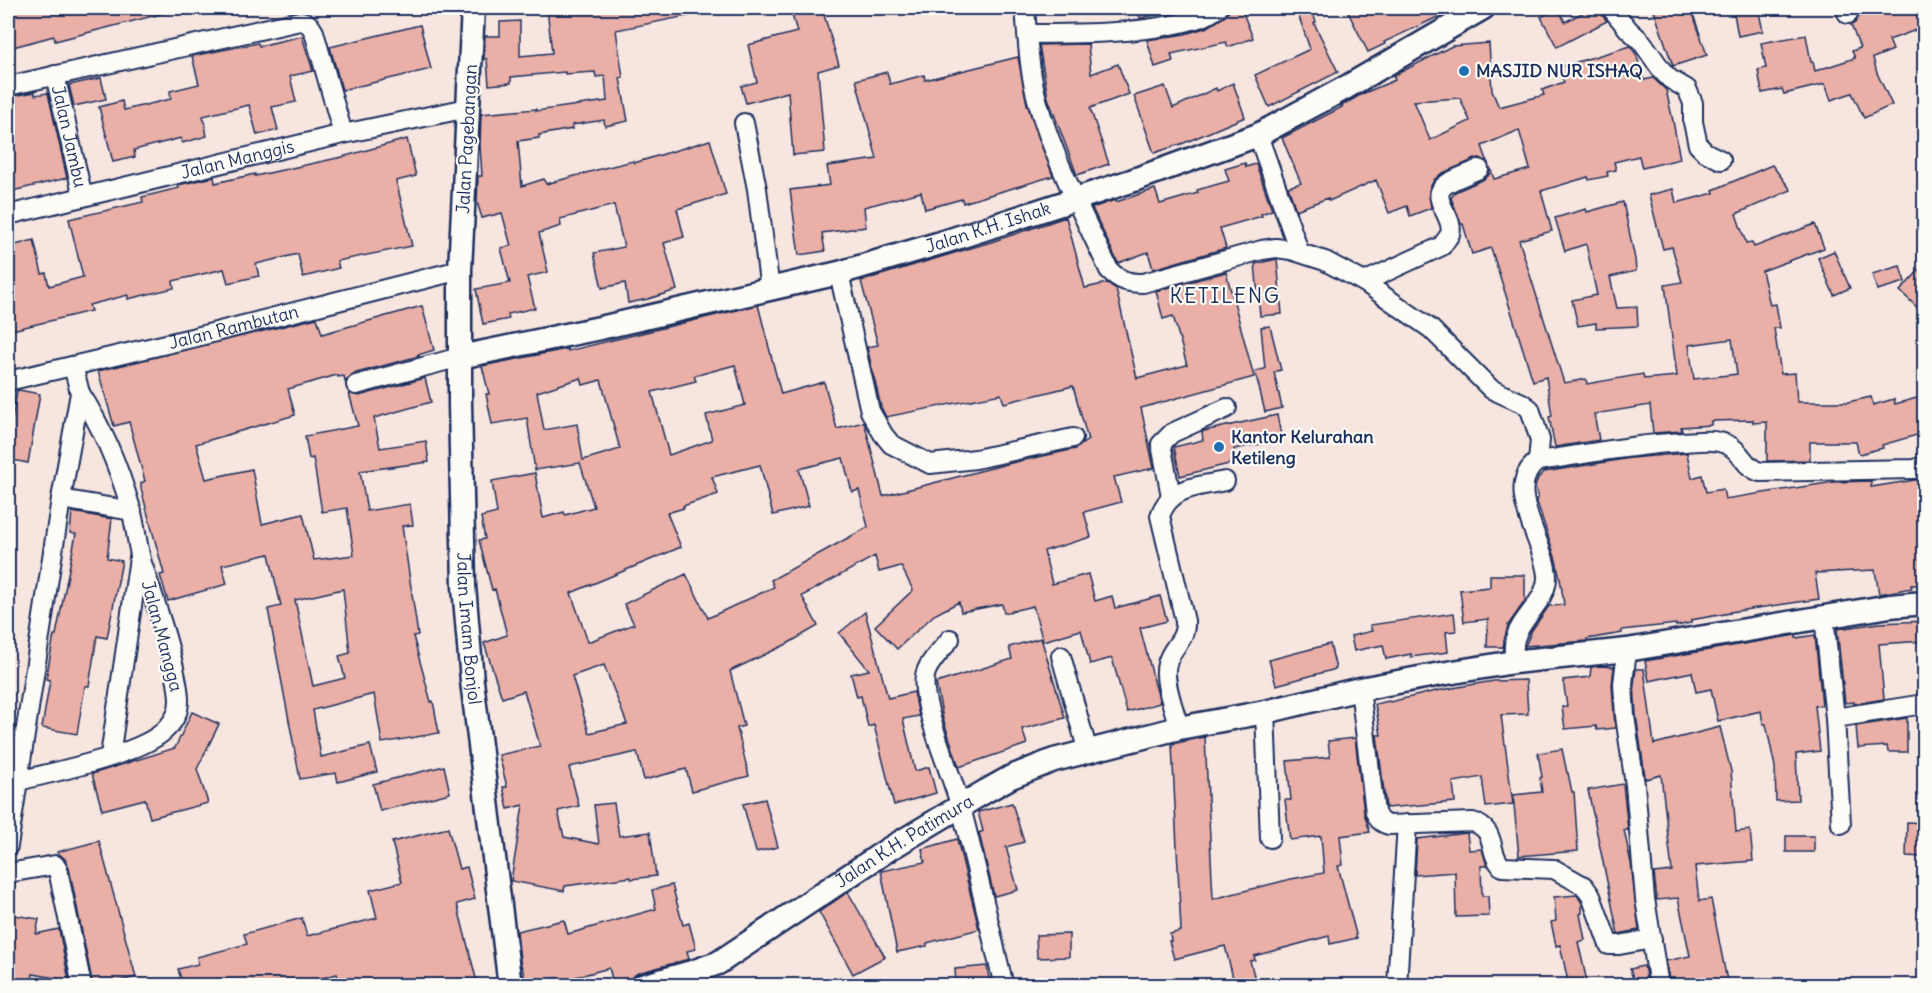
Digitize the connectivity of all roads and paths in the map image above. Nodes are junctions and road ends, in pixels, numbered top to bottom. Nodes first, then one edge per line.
1 (473, 8) edge
2 (1025, 8) edge
3 (1218, 8) edge
4 (1611, 8) edge
5 (1469, 11) edge
6 (1027, 34) junction
7 (55, 75) junction
8 (8, 86) edge
9 (468, 108) junction
10 (744, 123) dead end
11 (343, 134) junction
12 (1258, 135) junction
13 (1721, 160) dead end
14 (1479, 169) dead end
15 (83, 197) junction
16 (1076, 200) junction
17 (8, 215) edge
18 (1299, 251) junction
19 (460, 270) junction
20 (839, 273) junction
21 (1364, 282) junction
22 (770, 290) junction
23 (460, 357) junction
24 (73, 366) junction
25 (8, 381) edge
26 (356, 385) dead end
27 (80, 393) junction
28 (1227, 408) dead end
29 (1073, 438) dead end
30 (1539, 461) junction
31 (1924, 466) edge
32 (1225, 481) dead end
33 (1171, 496) junction
34 (61, 498) junction
35 (132, 511) junction
36 (139, 553) junction
37 (1924, 603) edge
38 (1824, 617) junction
39 (950, 639) dead end
40 (1627, 650) junction
41 (1061, 656) dead end
42 (1514, 662) junction
43 (1360, 689) junction
44 (1924, 704) edge
45 (1265, 712) junction
46 (1835, 718) junction
47 (1179, 728) junction
48 (1088, 752) junction
49 (110, 756) junction
50 (18, 781) junction
51 (961, 806) junction
52 (1407, 824) junction
53 (1841, 824) dead end
54 (1270, 838) dead end
55 (8, 846) edge
56 (8, 873) edge
57 (1652, 939) junction
58 (82, 986) edge
59 (510, 986) edge
60 (642, 986) edge
61 (1004, 986) edge
62 (1397, 986) edge
63 (1659, 986) edge

1 - 9 street, Jalan Pagebangan
2 - 6 street
3 - 6 street
4 - 13 street
5 - 12 street, Jalan K.H. Ishak
6 - 16 street
7 - 8 street
7 - 11 street
7 - 15 street, Jalan Jambu
9 - 11 street, Jalan Manggis
9 - 19 street, Jalan Pagebangan
10 - 22 street
11 - 15 street, Jalan Manggis
12 - 16 street, Jalan K.H. Ishak
12 - 18 street
14 - 21 street
15 - 17 street, Jalan Manggis
16 - 18 street
16 - 20 street, Jalan K.H. Ishak
18 - 21 street
19 - 23 street, Jalan Imam Bonjol
19 - 24 street, Jalan Rambutan
20 - 22 street, Jalan K.H. Ishak
20 - 29 street
21 - 30 street
22 - 23 street, Jalan K.H. Ishak
23 - 26 street
23 - 59 street, Jalan Imam Bonjol
24 - 25 street, Jalan Rambutan
24 - 27 street
27 - 34 street
27 - 35 street, Jalan Mangga
28 - 33 street
30 - 31 street
30 - 42 street
32 - 33 street
33 - 47 street
34 - 35 street
34 - 50 street
35 - 36 street, Jalan Mangga
36 - 49 street
36 - 49 street, Jalan Mangga
37 - 38 street, Jalan K.H. Patimura
38 - 40 street, Jalan K.H. Patimura
38 - 46 street
39 - 51 street
40 - 42 street, Jalan K.H. Patimura
40 - 57 street
41 - 48 street
42 - 43 street, Jalan K.H. Patimura
43 - 45 street, Jalan K.H. Patimura
43 - 52 street
44 - 46 street
45 - 47 street, Jalan K.H. Patimura
45 - 54 street
46 - 53 street
47 - 48 street, Jalan K.H. Patimura
48 - 51 street, Jalan K.H. Patimura
49 - 50 street, Jalan Mangga
50 - 55 street
51 - 60 street, Jalan K.H. Patimura
51 - 61 street
52 - 57 street
52 - 62 street
56 - 58 street
57 - 63 street

